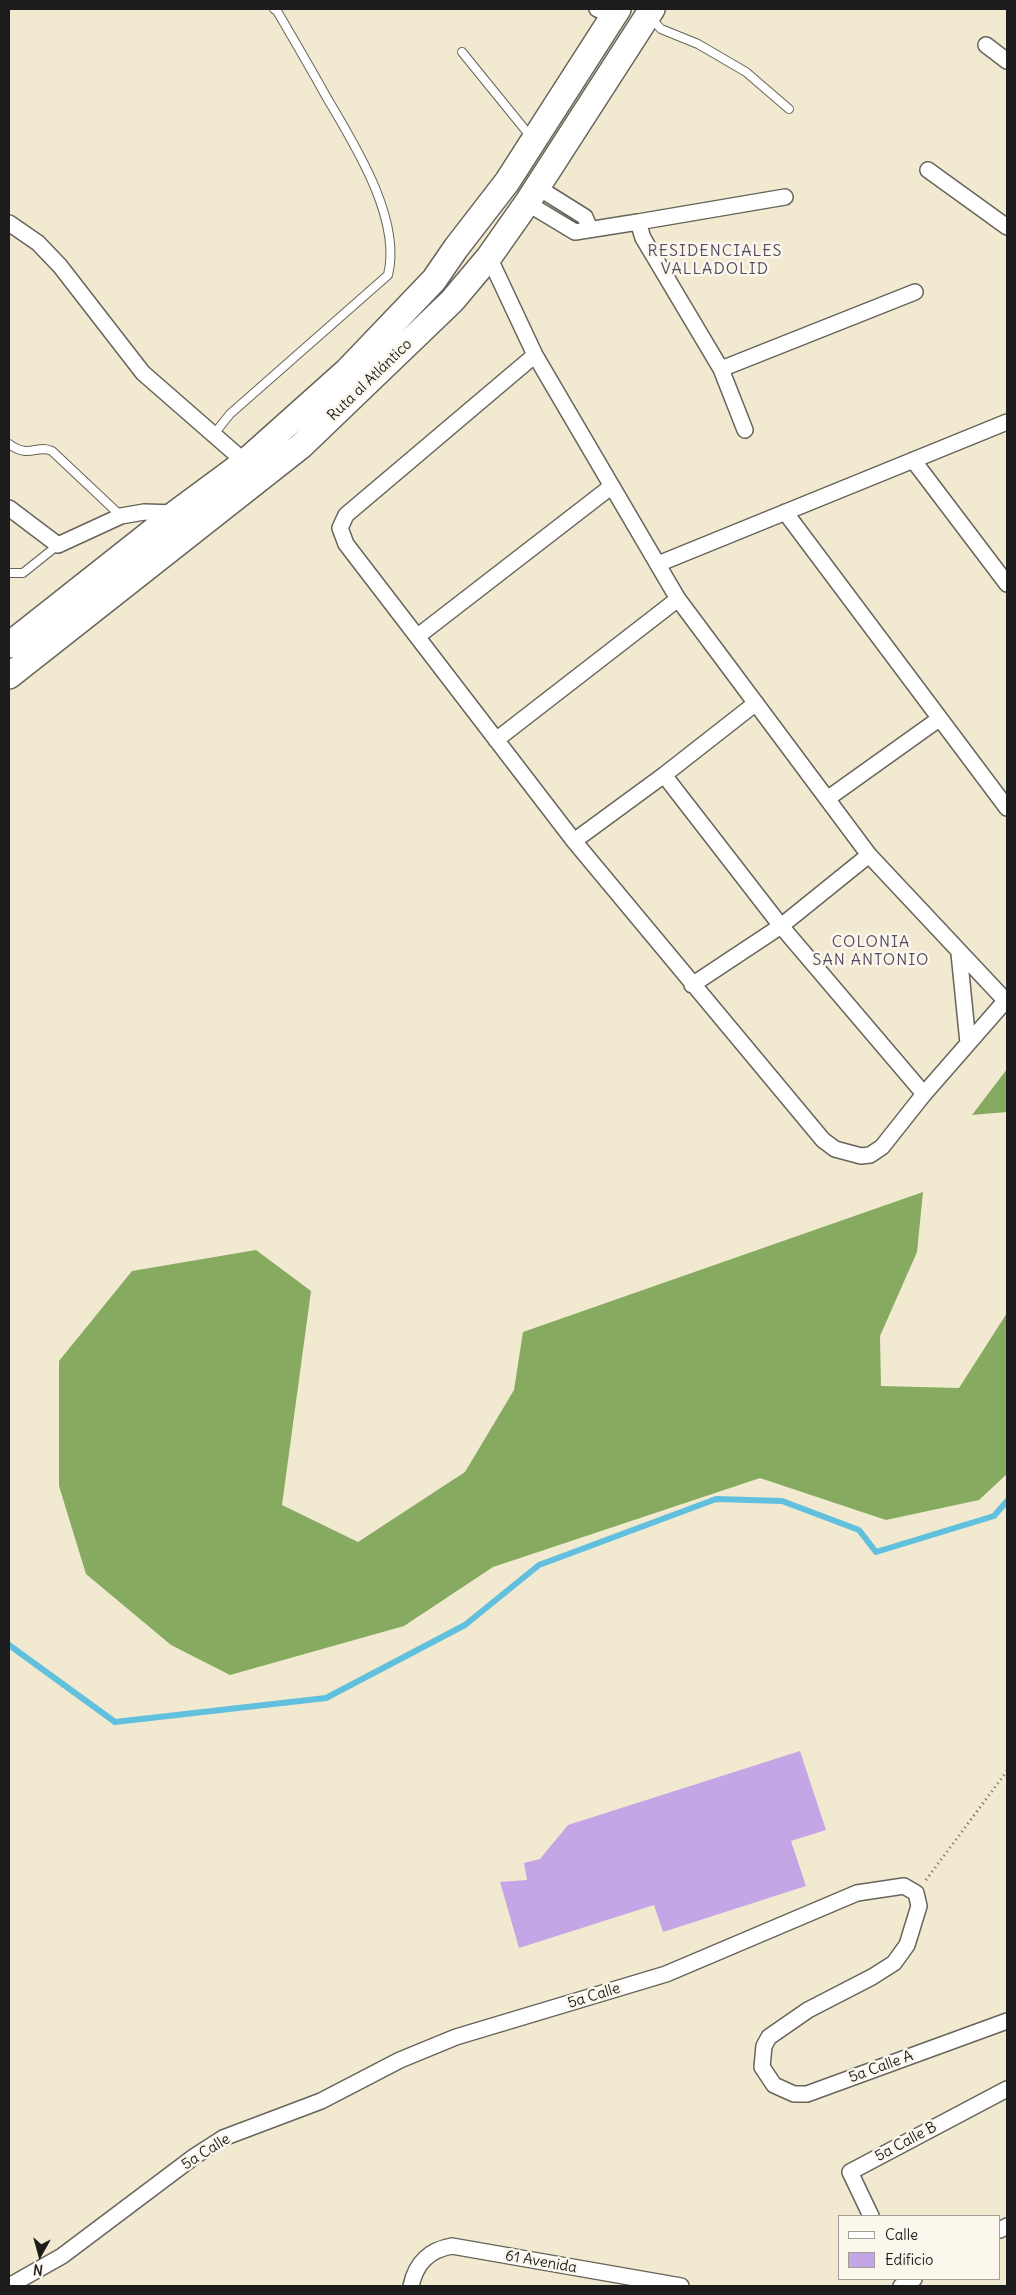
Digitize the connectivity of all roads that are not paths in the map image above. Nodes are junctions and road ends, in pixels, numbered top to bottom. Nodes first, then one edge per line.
1 (274, 9) edge
2 (609, 11) edge
3 (650, 12) edge
4 (986, 45) dead end
5 (462, 52) dead end
6 (1007, 61) edge
7 (789, 109) dead end
8 (533, 141) junction
9 (928, 170) dead end
10 (532, 195) junction
11 (786, 197) dead end
12 (638, 222) junction
13 (9, 223) edge
14 (1007, 227) edge
15 (489, 257) junction
16 (914, 292) dead end
17 (535, 355) junction
18 (721, 369) junction
19 (1007, 422) edge
20 (745, 430) dead end
21 (214, 434) junction
22 (9, 444) edge
23 (912, 460) junction
24 (245, 462) junction
25 (612, 486) junction
26 (9, 508) edge
27 (785, 512) junction
28 (176, 513) junction
29 (121, 516) junction
30 (58, 545) junction
31 (658, 564) junction
32 (9, 573) edge
33 (1007, 584) edge
34 (678, 599) junction
35 (418, 636) junction
36 (9, 645) edge
37 (9, 676) edge
38 (756, 703) junction
39 (939, 719) junction
40 (496, 740) junction
41 (664, 776) junction
42 (827, 799) junction
43 (1007, 808) edge
44 (574, 841) junction
45 (869, 855) junction
46 (781, 926) junction
47 (959, 953) junction
48 (692, 985) junction
49 (1006, 999) edge
50 (968, 1043) junction
51 (924, 1094) junction
52 (916, 1892) joint
53 (1007, 2021) edge
54 (1007, 2088) edge
55 (871, 2215) edge
56 (412, 2280) edge
57 (912, 2280) edge
58 (9, 2286) edge
59 (681, 2286) edge
60 (900, 2286) edge

1 - 21 lane
2 - 8 highway, Ruta al Atlántico
3 - 7 lane
3 - 10 highway, Ruta al Atlántico
4 - 6 street
5 - 8 lane
8 - 24 highway, Ruta al Atlántico
9 - 14 street
10 - 12 street
10 - 15 highway, Ruta al Atlántico
11 - 12 street
12 - 18 street
13 - 21 street
15 - 17 street
15 - 37 highway, Ruta al Atlántico
16 - 18 street
17 - 25 street
17 - 35 street
18 - 20 street
19 - 23 street
21 - 24 street
22 - 29 lane
23 - 27 street
23 - 33 street
24 - 28 highway, Ruta al Atlántico
25 - 31 street
25 - 35 street
26 - 30 street
27 - 31 street
27 - 39 street
28 - 29 street
28 - 36 highway, Ruta al Atlántico
29 - 30 street
30 - 32 lane
31 - 34 street
34 - 38 street
34 - 40 street
35 - 40 street
38 - 41 street
38 - 42 street
39 - 42 street
39 - 43 street
40 - 44 street
41 - 44 street
41 - 46 street
42 - 45 street
44 - 48 street
45 - 46 street
45 - 47 street
46 - 48 street
46 - 51 street
47 - 49 street
47 - 50 street
48 - 51 street
49 - 50 street
50 - 51 street
52 - 53 street, 5a Calle A
52 - 58 street, 5a Calle
54 - 55 street, 5a Calle B
56 - 59 street, 61 Avenida
57 - 60 street

